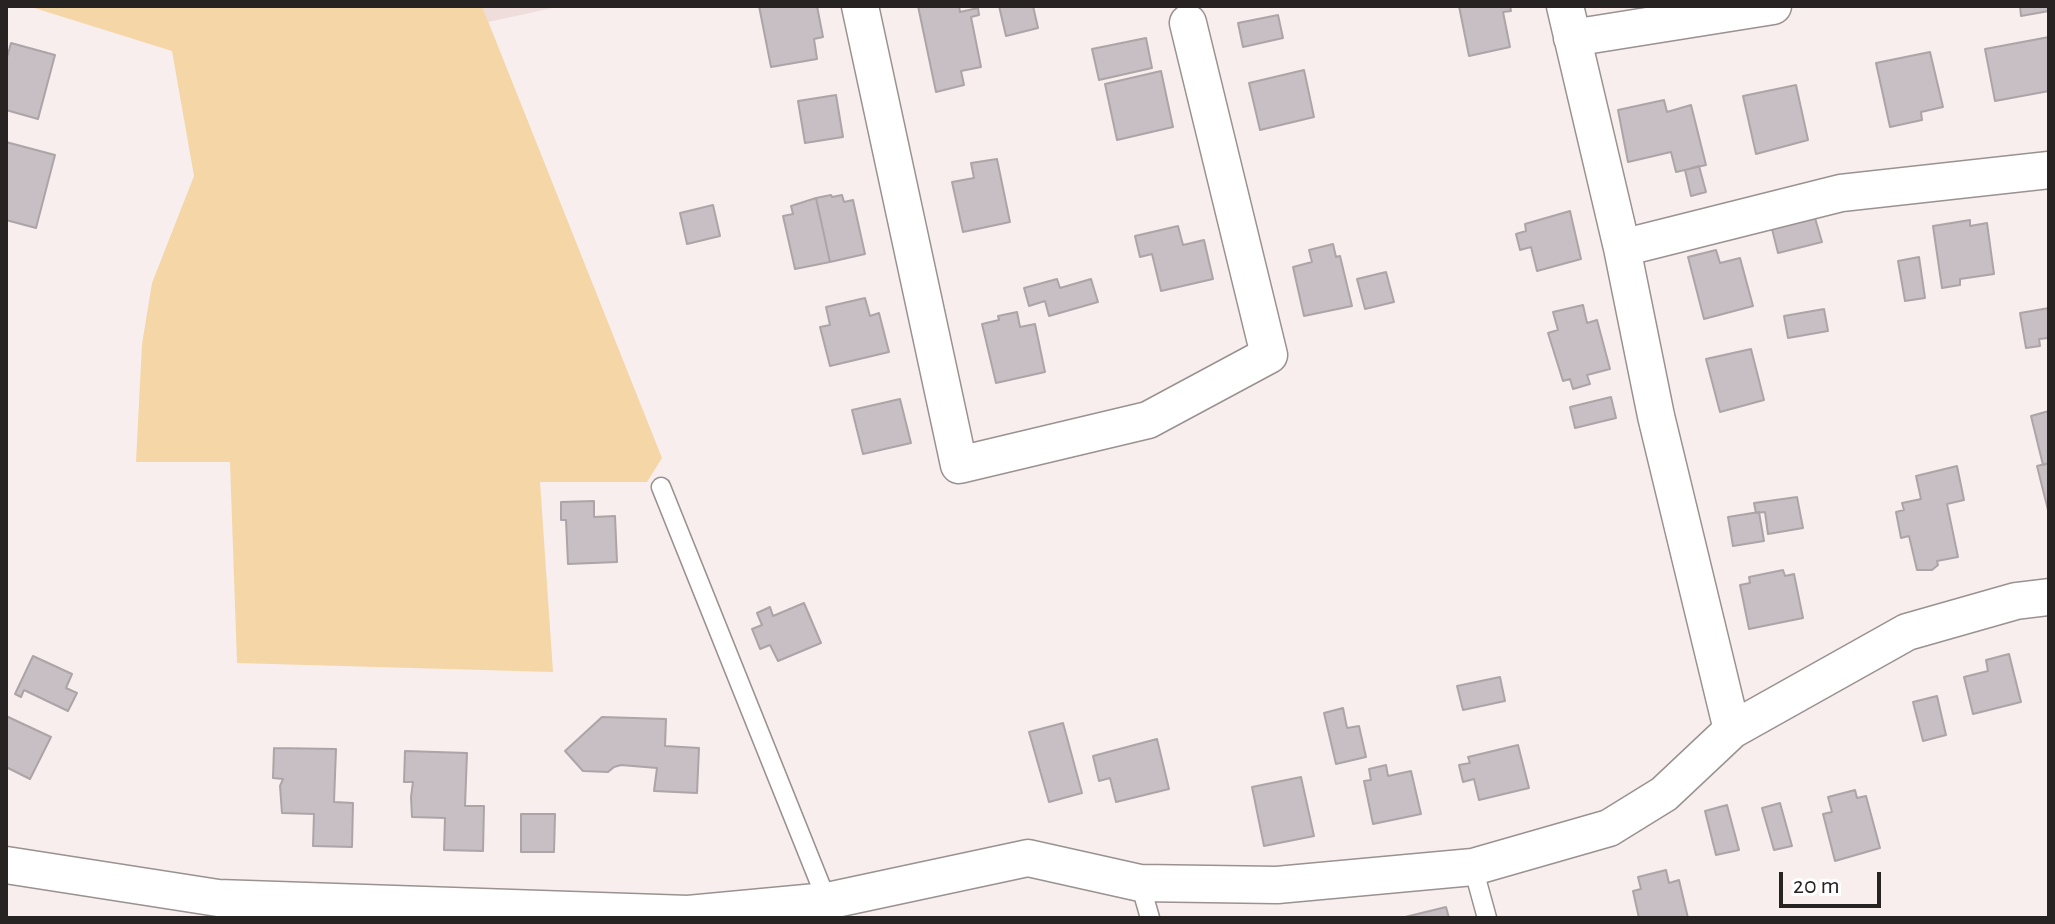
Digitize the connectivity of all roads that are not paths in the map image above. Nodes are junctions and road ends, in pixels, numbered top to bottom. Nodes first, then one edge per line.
1 (860, 6) edge
2 (1773, 6) edge
3 (1569, 22) edge
4 (1188, 23) dead end
5 (2049, 170) edge
6 (1622, 248) junction
7 (661, 487) dead end
8 (2049, 597) edge
9 (1732, 730) junction
10 (6, 865) edge
11 (1473, 867) junction
12 (1140, 883) junction
13 (827, 901) junction
14 (218, 908) edge
15 (688, 916) edge
16 (1150, 918) edge
17 (1487, 918) edge

1 - 4 street
2 - 3 street
3 - 6 street
5 - 6 street
6 - 9 street
7 - 13 lane
8 - 9 street
9 - 11 street
10 - 14 street
11 - 12 street
11 - 17 lane
12 - 13 street
12 - 16 lane
13 - 15 street
14 - 15 street

